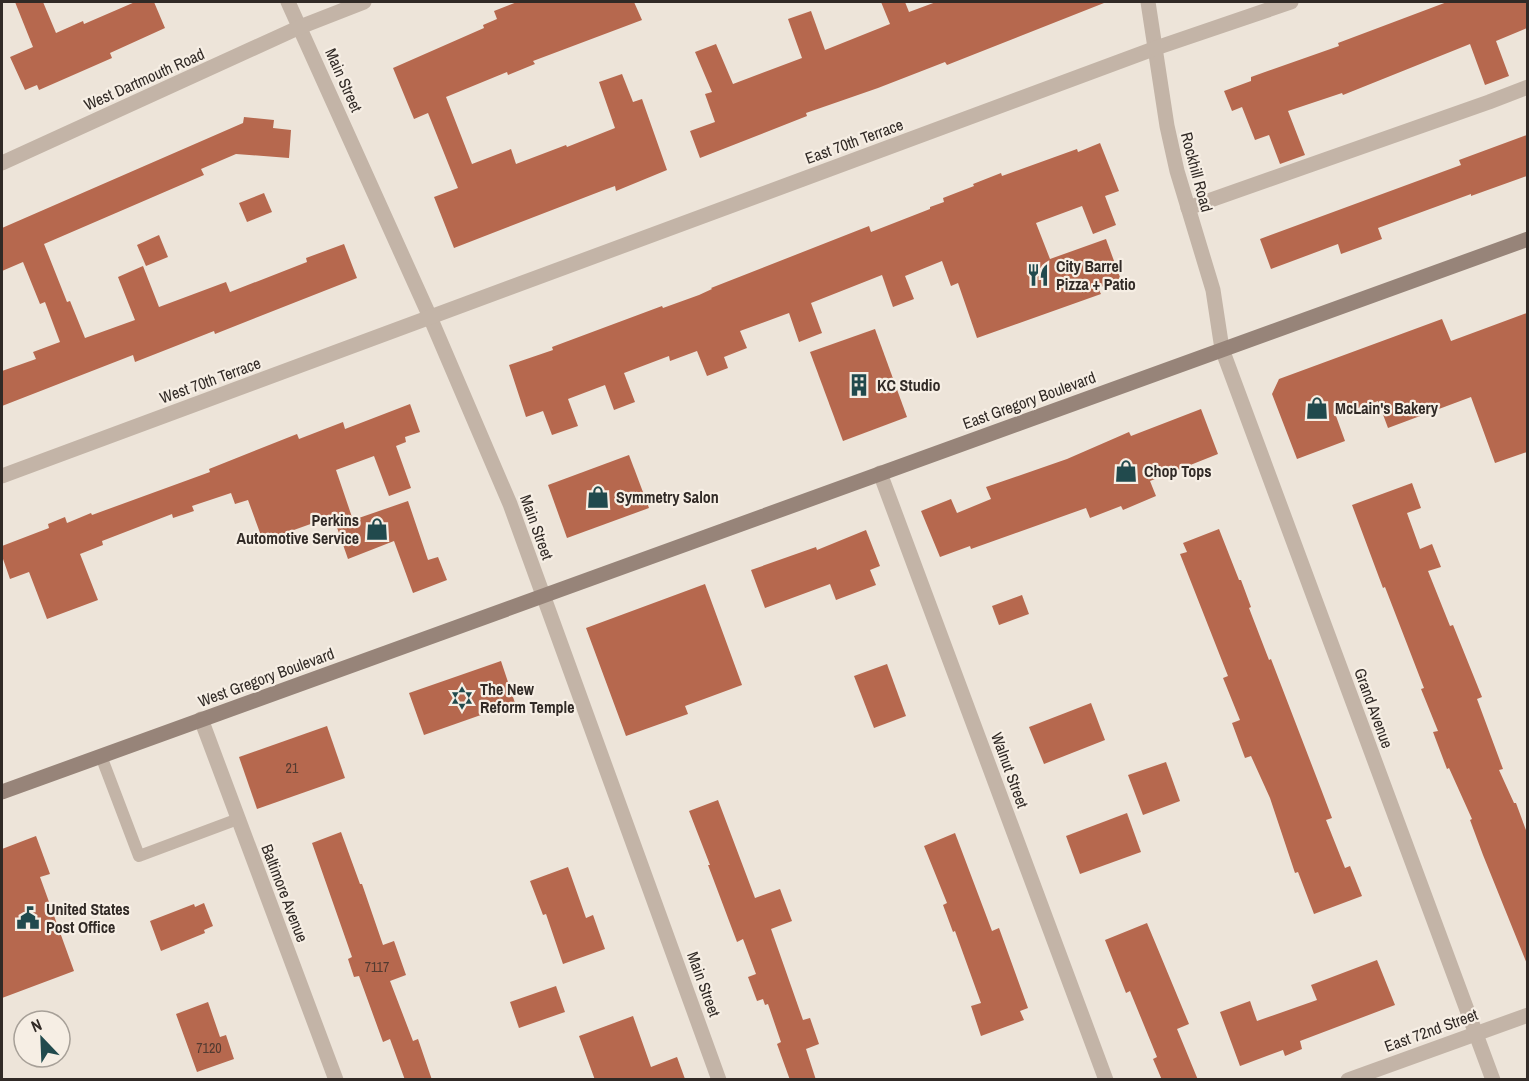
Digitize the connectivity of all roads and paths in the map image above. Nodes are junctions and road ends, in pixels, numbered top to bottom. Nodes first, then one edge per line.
1 (288, 2) edge
2 (364, 2) edge
3 (1149, 2) edge
4 (1291, 2) edge
5 (300, 27) junction
6 (1156, 48) junction
7 (1527, 87) edge
8 (2, 163) edge
9 (1188, 208) junction
10 (1527, 239) edge
11 (430, 317) junction
12 (1222, 349) junction
13 (880, 473) junction
14 (2, 477) edge
15 (543, 595) junction
16 (201, 719) junction
17 (101, 756) junction
18 (2, 792) edge
19 (238, 819) junction
20 (1527, 1015) edge
21 (1476, 1033) junction
22 (336, 1080) edge
23 (719, 1080) edge
24 (1106, 1080) edge
25 (1348, 1080) edge
26 (1493, 1080) edge

1 - 5 street, Main Street
2 - 5 street, West Dartmouth Road
3 - 6 street, Rockhill Road
4 - 6 street, East 70th Terrace
5 - 8 street, West Dartmouth Road
5 - 11 street, Main Street
6 - 9 street, Rockhill Road
6 - 11 street, East 70th Terrace
7 - 9 street
9 - 12 street, Rockhill Road
10 - 12 main road, East Gregory Boulevard
11 - 14 street, West 70th Terrace
11 - 15 street, Main Street
12 - 13 main road, East Gregory Boulevard
12 - 21 street, Grand Avenue
13 - 15 main road, East Gregory Boulevard
13 - 24 street, Walnut Street
15 - 16 main road, West Gregory Boulevard
15 - 23 street, Main Street
16 - 17 main road, West Gregory Boulevard
16 - 19 street, Baltimore Avenue
17 - 18 main road, West Gregory Boulevard
17 - 19 lane
19 - 22 street, Baltimore Avenue
20 - 21 street, East 72nd Street
21 - 25 street, East 72nd Street
21 - 26 street, Grand Avenue

